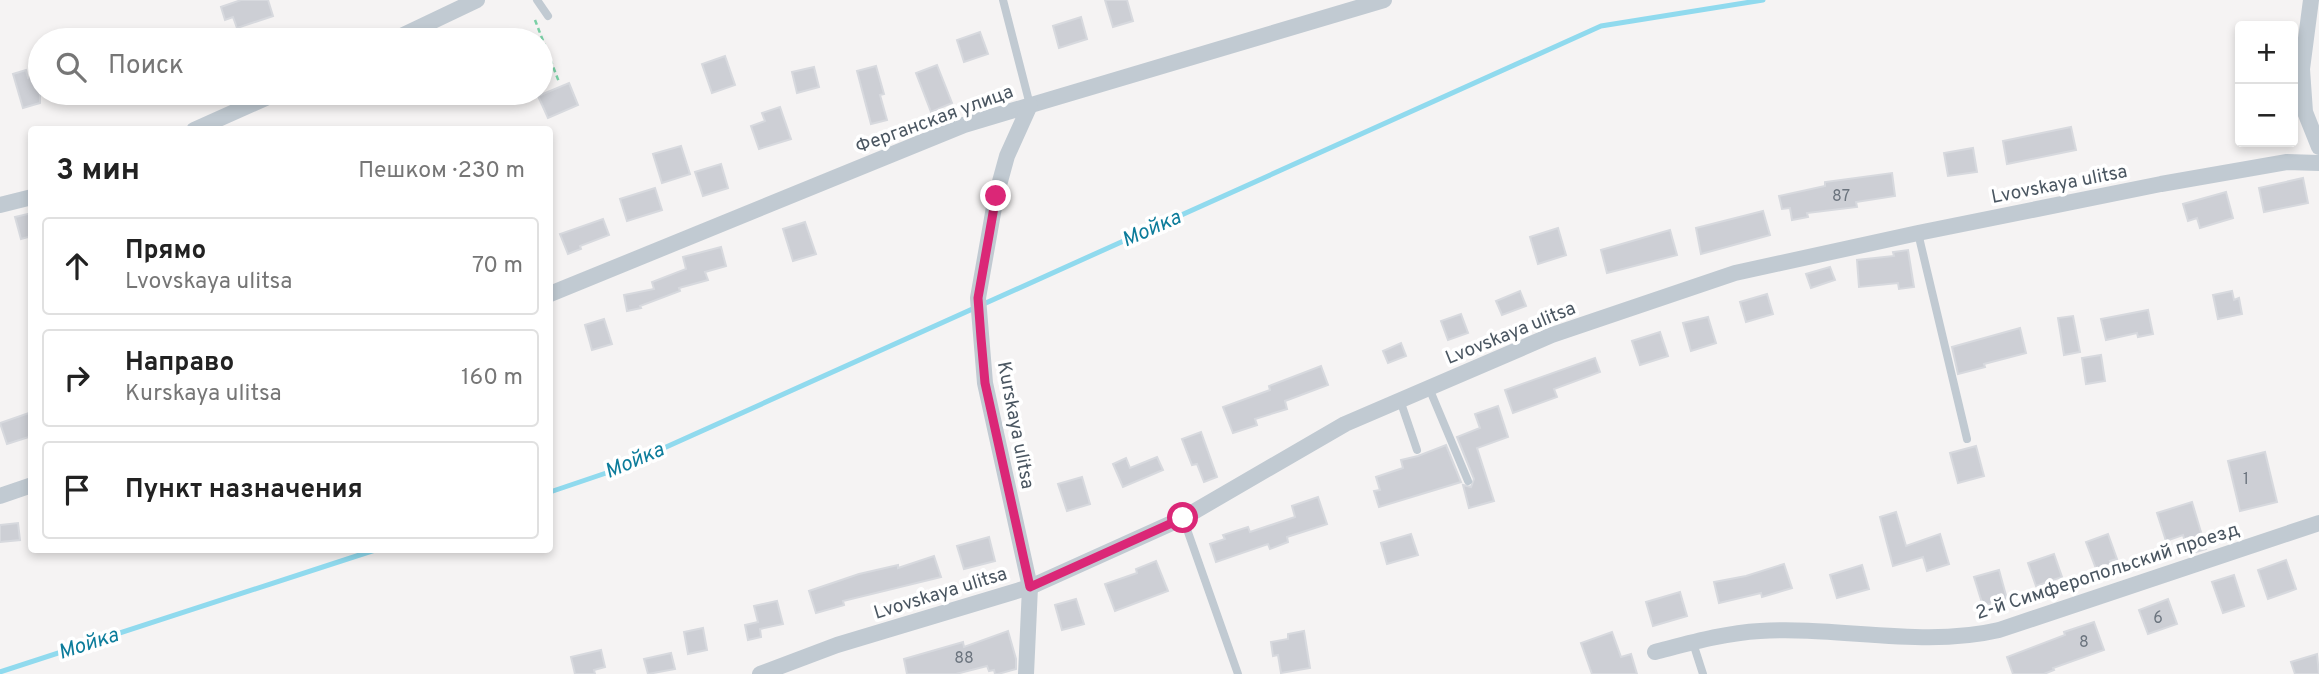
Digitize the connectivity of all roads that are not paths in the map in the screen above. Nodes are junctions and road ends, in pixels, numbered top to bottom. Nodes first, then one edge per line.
1 (477, 0) edge
2 (537, 0) edge
3 (1003, 0) edge
4 (1384, 0) edge
5 (2311, 0) edge
6 (548, 16) dead end
7 (418, 28) edge
8 (250, 105) edge
9 (1030, 105) junction
10 (203, 126) edge
11 (2319, 148) edge
12 (2319, 163) edge
13 (28, 198) edge
14 (0, 205) edge
15 (1918, 233) junction
16 (553, 293) edge
17 (1429, 388) junction
18 (1400, 400) junction
19 (1967, 439) dead end
20 (1416, 450) dead end
21 (1468, 481) dead end
22 (28, 486) edge
23 (0, 496) edge
24 (1183, 518) junction
25 (2319, 523) edge
26 (1030, 587) junction
27 (1693, 643) junction
28 (1656, 652) dead end
29 (760, 674) edge
30 (1026, 674) edge
31 (1238, 674) edge
32 (1703, 674) edge

1 - 7 street
2 - 6 lane
3 - 9 lane
4 - 9 street, Ферганская улица
5 - 11 street
8 - 10 street
9 - 16 street, Ферганская улица
9 - 26 street, Kurskaya ulitsa
12 - 15 street, Lvovskaya ulitsa
13 - 14 street
15 - 17 street, Lvovskaya ulitsa
15 - 19 lane
17 - 18 street, Lvovskaya ulitsa
17 - 21 lane
18 - 20 lane
18 - 24 street, Lvovskaya ulitsa
22 - 23 street
24 - 26 street, Lvovskaya ulitsa
24 - 31 lane
25 - 27 street, 2-й Симферопольский проезд
26 - 29 street, Lvovskaya ulitsa
26 - 30 street, Kurskaya ulitsa
27 - 28 street, 2-й Симферопольский проезд
27 - 32 lane

